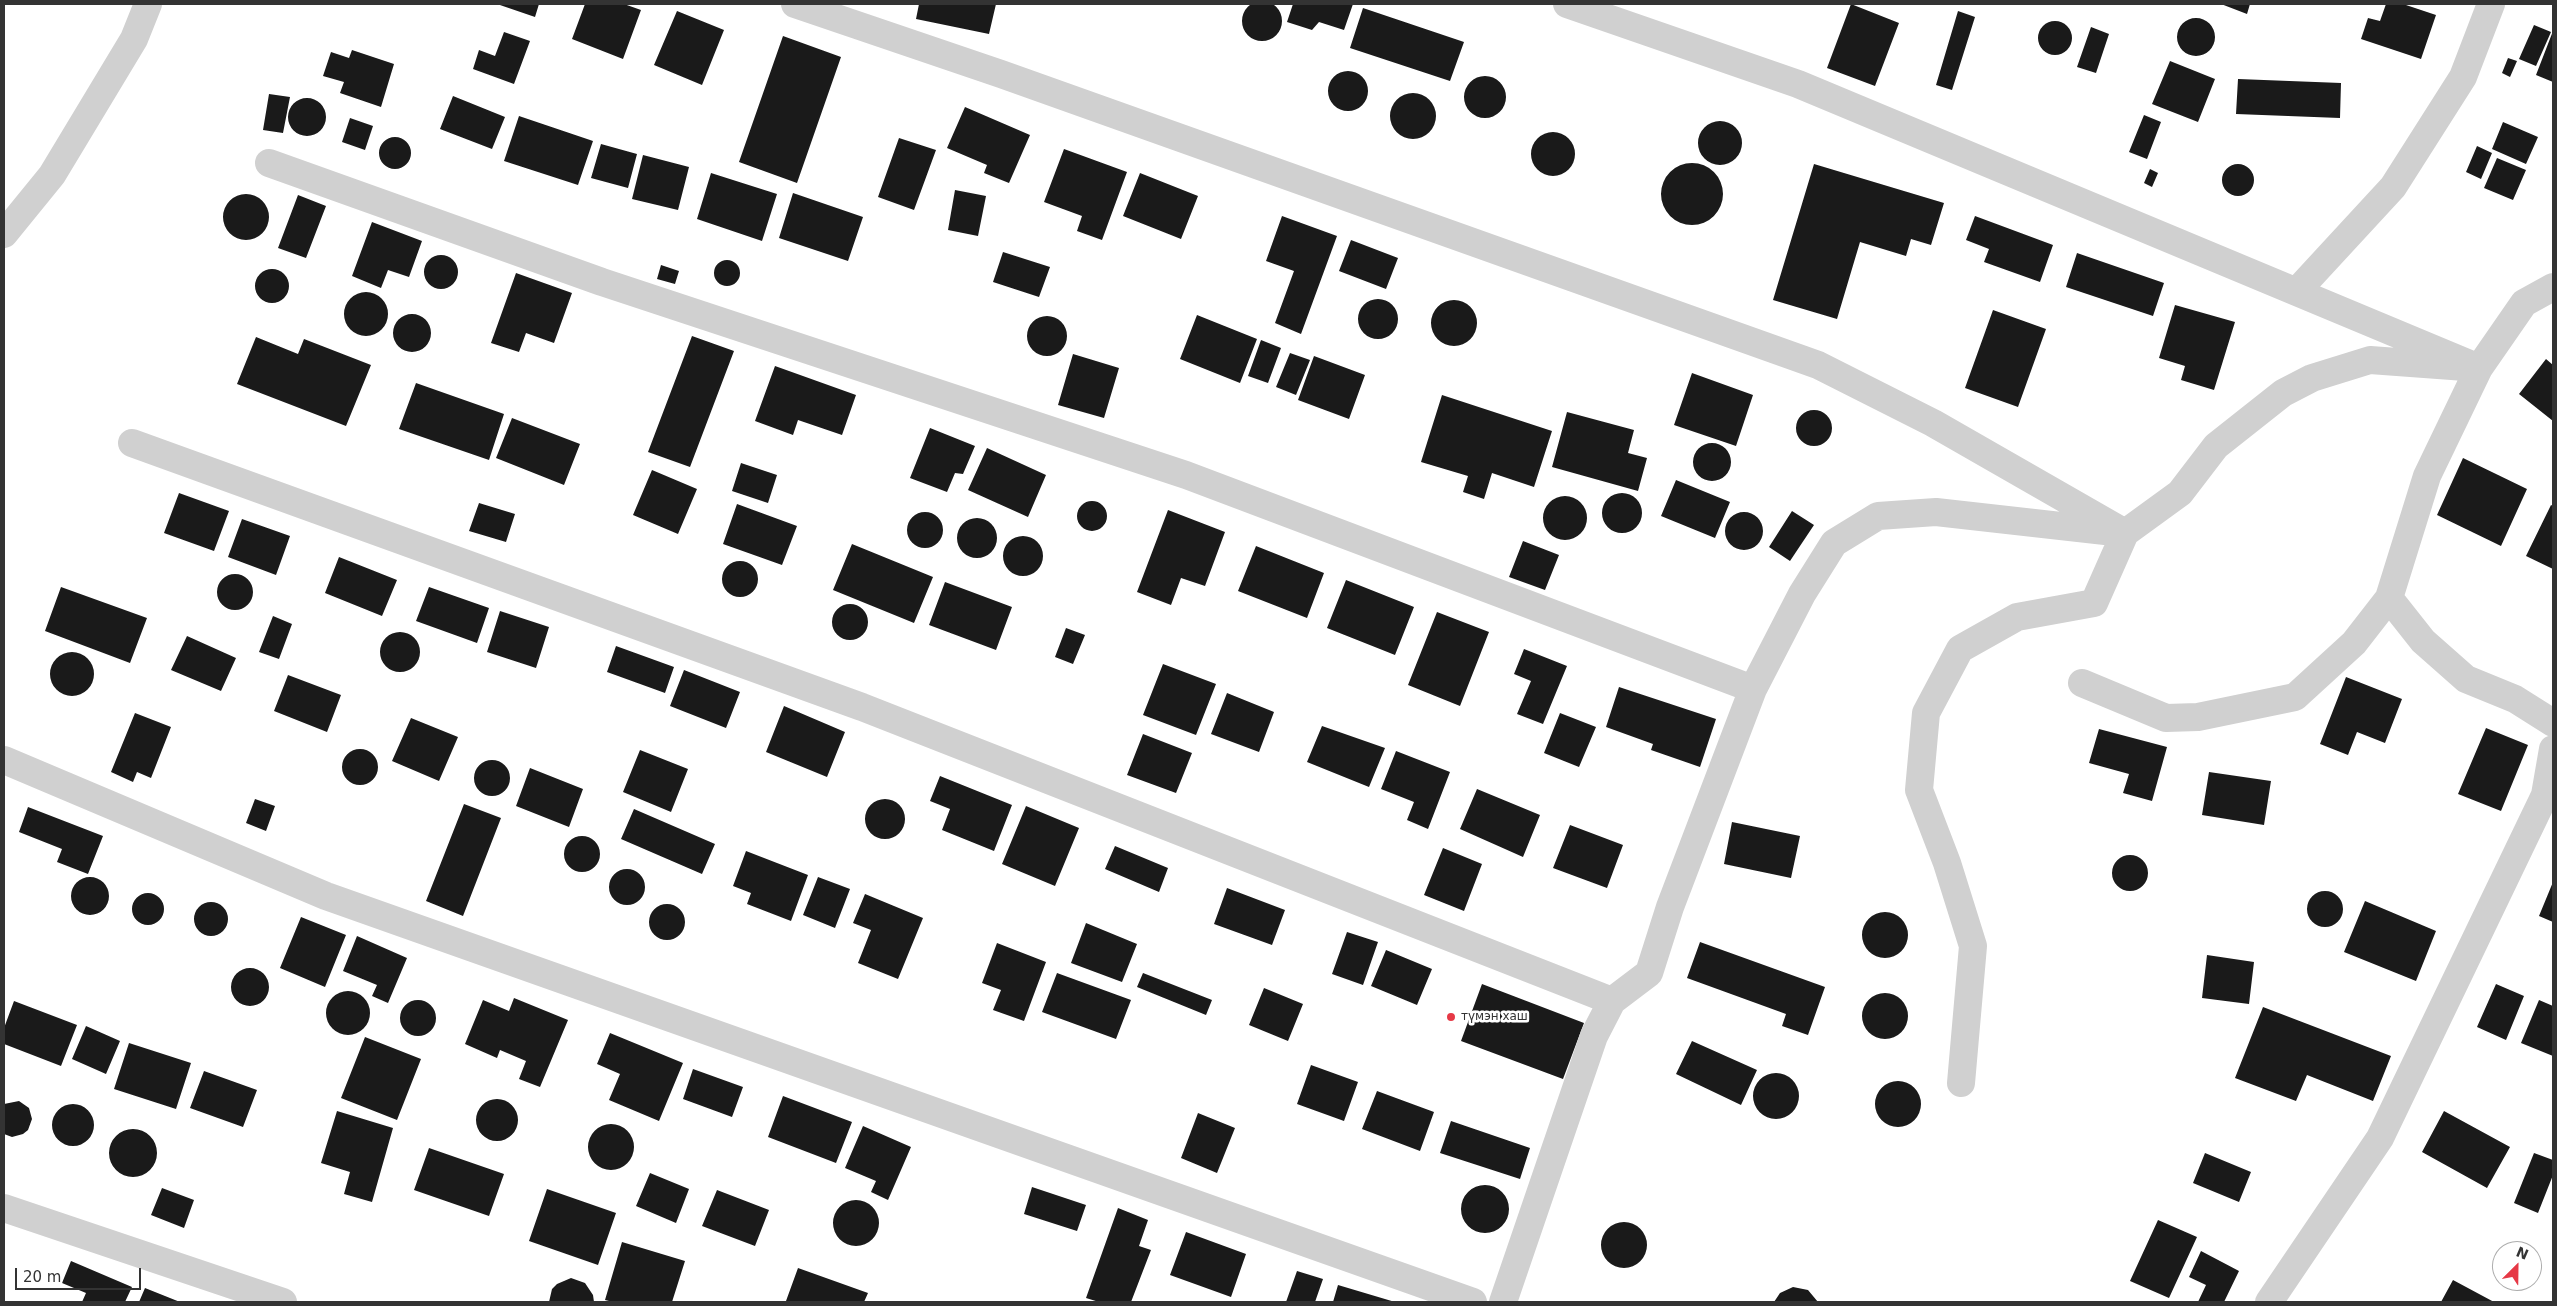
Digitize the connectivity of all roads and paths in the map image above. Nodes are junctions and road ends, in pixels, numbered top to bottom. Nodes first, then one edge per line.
1 (148, 4) edge
2 (796, 4) edge
3 (1568, 4) edge
4 (2491, 4) edge
5 (269, 163) dead end
6 (4, 234) edge
7 (2553, 287) edge
8 (2297, 291) junction
9 (2479, 368) junction
10 (132, 443) dead end
11 (2125, 533) junction
12 (2389, 598) junction
13 (2082, 683) dead end
14 (1753, 689) junction
15 (2553, 723) edge
16 (2553, 749) edge
17 (4, 760) edge
18 (1612, 1001) junction
19 (1961, 1083) dead end
20 (4, 1208) edge
21 (283, 1302) edge
22 (1474, 1302) edge
23 (1503, 1302) edge
24 (2269, 1302) edge

1 - 6 street
2 - 11 street
3 - 8 street
4 - 8 street
5 - 14 street
7 - 9 street
8 - 9 street
9 - 11 street
9 - 12 street
10 - 18 street
11 - 14 street
11 - 19 street
12 - 13 street
12 - 15 street
14 - 18 street
16 - 24 street
17 - 22 street
18 - 23 street
20 - 21 street

